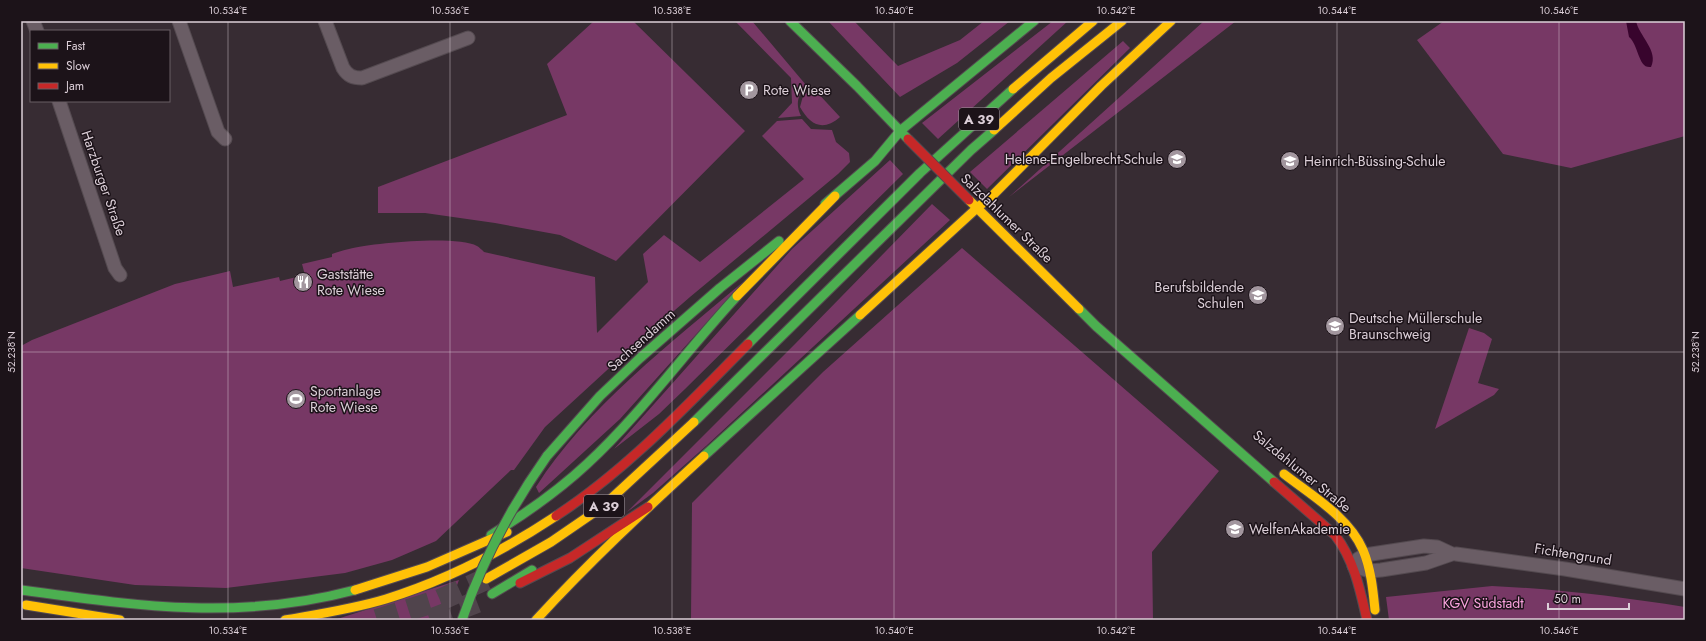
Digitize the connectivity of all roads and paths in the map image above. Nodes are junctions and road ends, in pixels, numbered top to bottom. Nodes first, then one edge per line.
1 (179, 21) edge
2 (325, 21) edge
3 (790, 21) edge
4 (1034, 21) edge
5 (1093, 21) edge
6 (1122, 21) edge
7 (1171, 21) edge
8 (468, 38) dead end
9 (59, 102) edge
10 (900, 131) junction
11 (225, 139) dead end
12 (835, 196) junction
13 (978, 208) junction
14 (120, 275) dead end
15 (683, 409) junction
16 (705, 412) junction
17 (1212, 427) junction
18 (1233, 434) dead end
19 (634, 442) dead end
20 (687, 442) dead end
21 (1274, 466) dead end
22 (550, 507) dead end
23 (648, 507) junction
24 (462, 552) junction
25 (561, 552) dead end
26 (1456, 554) dead end
27 (1365, 555) junction
28 (1354, 566) junction
29 (1370, 571) junction
30 (486, 579) tunnel mouth
31 (21, 586) edge
32 (1685, 588) edge
33 (21, 590) edge
34 (492, 594) junction
35 (67, 596) junction
36 (482, 599) tunnel mouth
37 (21, 604) edge
38 (120, 620) edge
39 (285, 620) edge
40 (462, 620) edge
41 (536, 620) edge
42 (1367, 620) edge
43 (1376, 620) edge

1 - 11 street
2 - 8 street
3 - 10 main road, Salzdahlumer Straße
4 - 10 main road, Sachsendamm
5 - 15 main road, A 39
6 - 16 main road, A 39
7 - 13 main road
9 - 14 street, Harzburger Straße
10 - 12 main road, Sachsendamm
10 - 13 main road, Salzdahlumer Straße, bridge
12 - 24 main road
12 - 40 main road, Sachsendamm, bridge
13 - 17 main road, Salzdahlumer Straße
13 - 23 main road
15 - 19 main road
15 - 39 main road, A 39
16 - 20 main road
16 - 30 main road, A 39
17 - 18 main road, Salzdahlumer Straße
17 - 28 main road, Salzdahlumer Straße
21 - 27 main road, Salzdahlumer Straße
22 - 24 main road
23 - 34 main road
23 - 41 main road
24 - 35 main road
25 - 34 main road
26 - 32 street, Fichtengrund
27 - 28 street
27 - 29 main road, Salzdahlumer Straße
27 - 29 street
28 - 29 street
28 - 42 main road, Salzdahlumer Straße
29 - 43 main road, Salzdahlumer Straße
31 - 35 main road
33 - 35 main road
34 - 36 main road
37 - 38 main road

